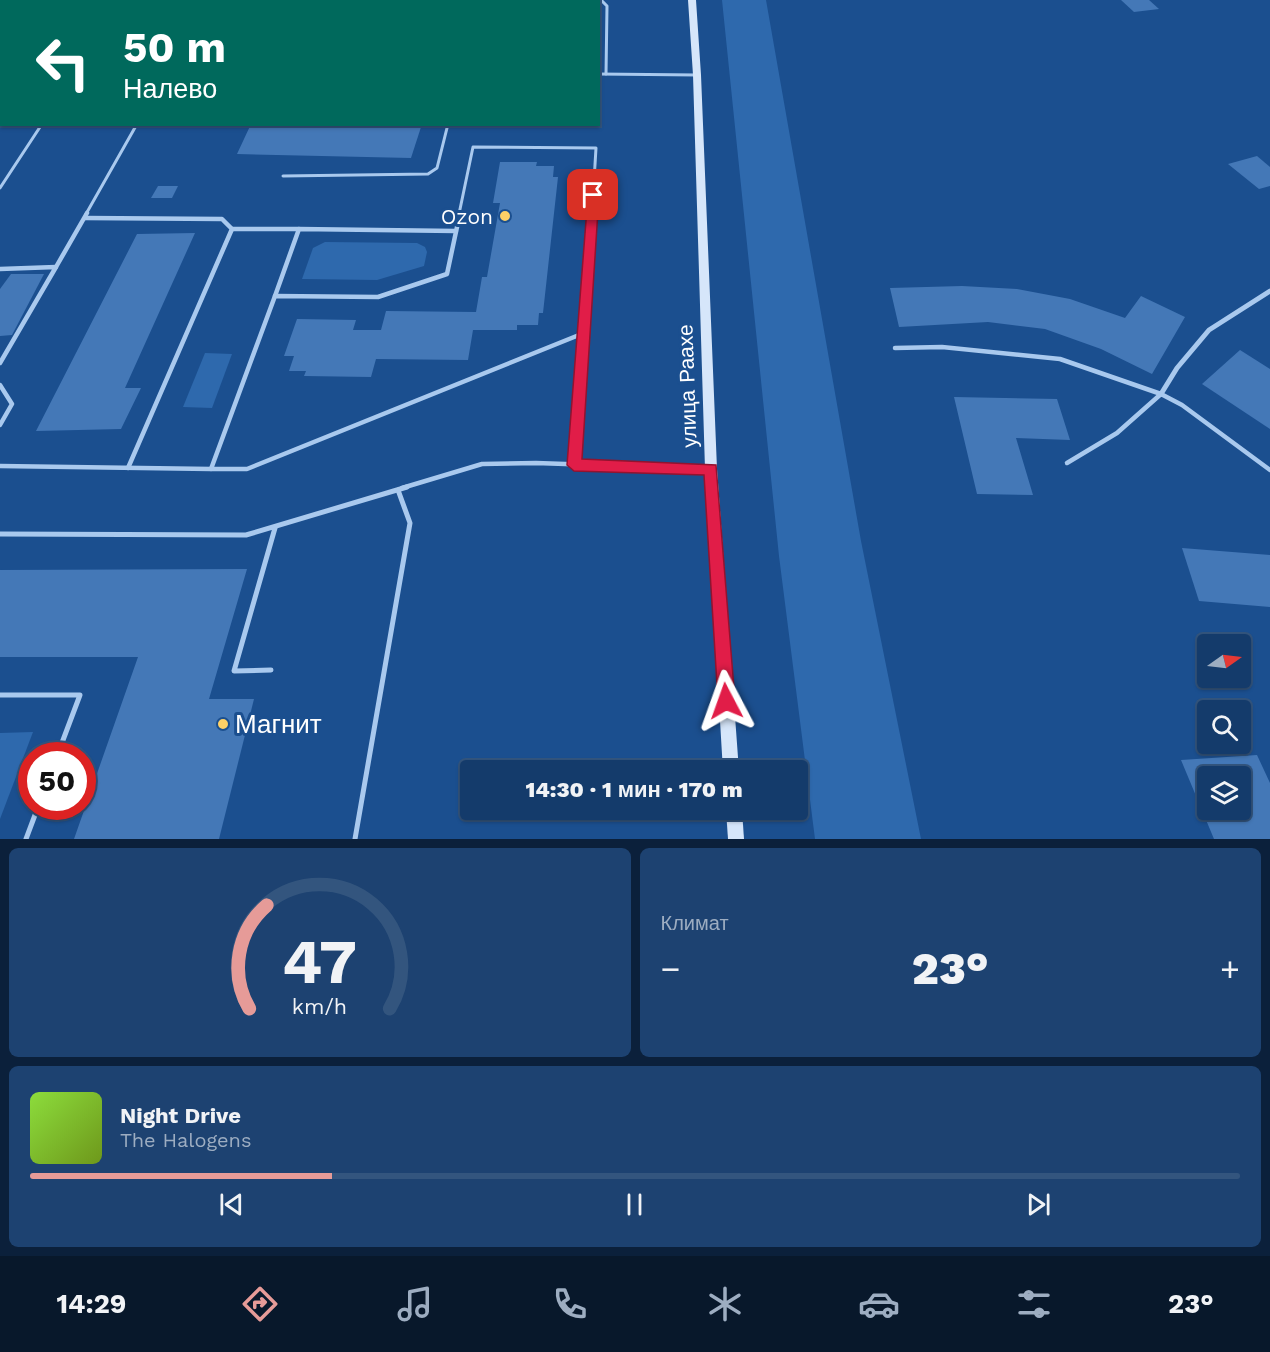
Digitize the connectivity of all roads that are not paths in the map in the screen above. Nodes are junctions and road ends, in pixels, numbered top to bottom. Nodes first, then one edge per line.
1 (601, 0) edge
2 (692, 0) edge
3 (600, 74) edge
4 (606, 74) junction
5 (697, 75) junction
6 (41, 126) edge
7 (136, 126) edge
8 (448, 126) edge
9 (283, 176) dead end
10 (0, 188) edge
11 (85, 218) junction
12 (232, 228) junction
13 (299, 229) junction
14 (456, 231) junction
15 (56, 267) junction
16 (0, 269) edge
17 (1270, 291) edge
18 (275, 296) junction
19 (584, 333) junction
20 (895, 348) dead end
21 (0, 363) edge
22 (0, 385) edge
23 (1161, 394) junction
24 (0, 425) edge
25 (1067, 463) dead end
26 (574, 465) junction
27 (0, 466) edge
28 (128, 468) junction
29 (212, 469) junction
30 (711, 469) junction
31 (1270, 470) edge
32 (398, 490) junction
33 (275, 528) junction
34 (0, 534) edge
35 (271, 670) dead end
36 (0, 695) edge
37 (62, 742) edge
38 (730, 760) edge
39 (33, 820) edge
40 (734, 820) edge
41 (26, 839) edge
42 (355, 839) edge
43 (735, 839) edge

1 - 4 lane
2 - 5 main road, улица Раахе
3 - 4 lane
4 - 5 lane
5 - 30 main road, улица Раахе
6 - 10 lane
7 - 11 lane
8 - 9 lane
11 - 12 lane
11 - 15 lane
12 - 13 lane
12 - 28 lane
13 - 14 lane
13 - 18 lane
14 - 18 lane
14 - 19 lane
15 - 16 lane
15 - 21 lane
17 - 23 street
18 - 29 lane
19 - 26 lane
19 - 29 lane
20 - 23 lane
22 - 24 lane
23 - 25 lane
23 - 31 lane
26 - 30 lane
26 - 32 lane
27 - 28 lane
28 - 29 lane
30 - 38 main road, улица Раахе
32 - 33 lane
32 - 42 lane
33 - 34 lane
33 - 35 lane
36 - 37 lane
39 - 41 lane
40 - 43 main road

